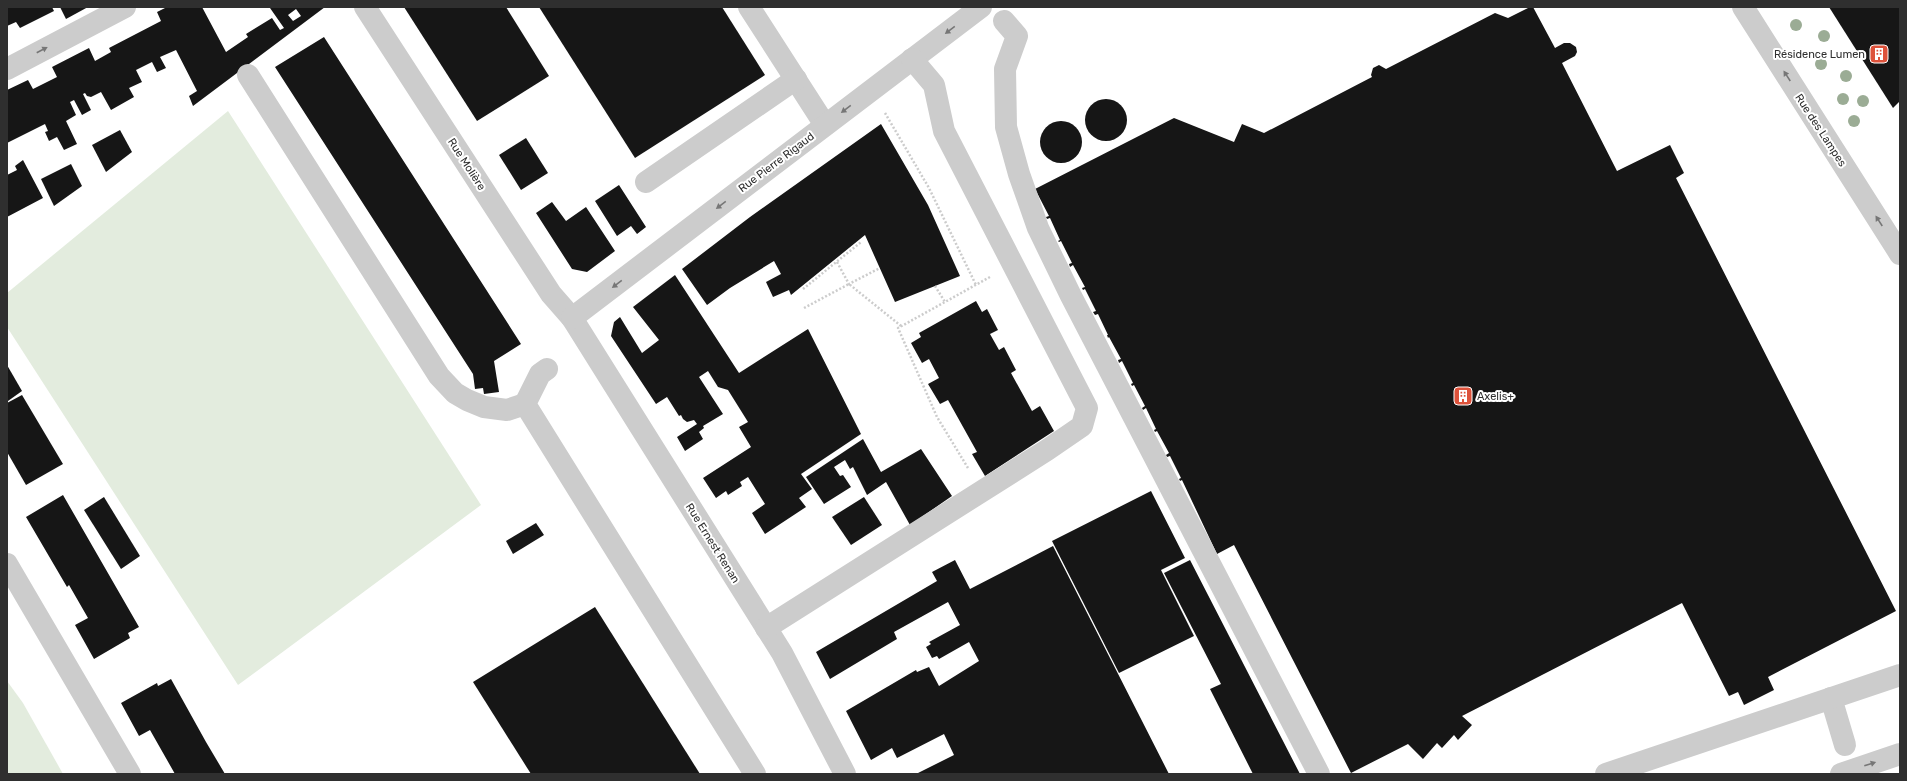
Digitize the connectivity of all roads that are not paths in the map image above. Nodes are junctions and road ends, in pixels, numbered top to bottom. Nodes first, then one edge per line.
1 (125, 7) edge
2 (365, 7) edge
3 (749, 7) edge
4 (981, 7) edge
5 (1743, 7) edge
6 (1004, 21) dead end
7 (912, 59) junction
8 (7, 68) edge
9 (248, 75) dead end
10 (796, 79) junction
11 (825, 125) junction
12 (646, 182) dead end
13 (1900, 254) edge
14 (572, 318) junction
15 (547, 369) dead end
16 (525, 404) junction
17 (7, 564) edge
18 (766, 628) junction
19 (1900, 675) edge
20 (1831, 698) junction
21 (1845, 746) dead end
22 (1900, 754) edge
23 (130, 774) edge
24 (755, 774) edge
25 (844, 774) edge
26 (1319, 774) edge
27 (1606, 774) edge
28 (1841, 774) edge

8 -> 1 street
2 - 14 street, Rue Molière
3 - 10 street
4 -> 7 street, Rue Pierre Rigaud
13 -> 5 street, Rue des Lampes
6 - 26 street
7 -> 11 street, Rue Pierre Rigaud
7 - 18 street
9 - 16 street
10 - 11 street
10 - 12 street
11 -> 14 street, Rue Pierre Rigaud
14 - 18 street, Rue Ernest Renan
15 - 16 street
16 - 24 street
17 - 23 street
18 - 25 street, Rue Ernest Renan
19 - 20 street
20 - 21 street
20 - 27 street
28 -> 22 street

